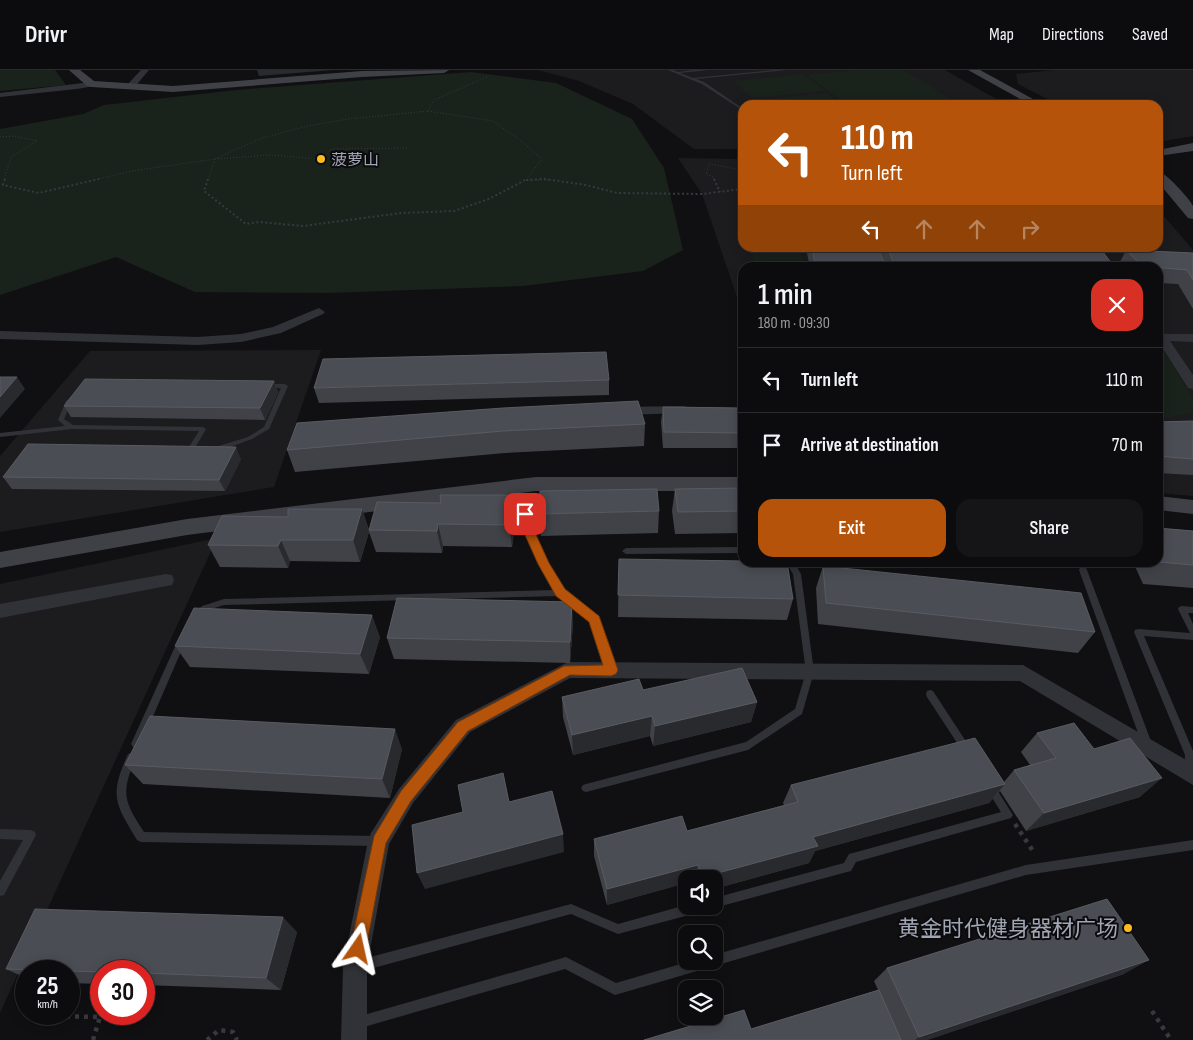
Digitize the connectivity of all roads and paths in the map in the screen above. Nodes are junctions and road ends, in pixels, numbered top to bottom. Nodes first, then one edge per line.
1 (74, 70) edge
2 (144, 70) edge
3 (444, 70) edge
4 (670, 70) edge
5 (706, 70) edge
6 (785, 70) edge
7 (973, 70) edge
8 (767, 71) edge
9 (678, 72) junction
10 (487, 77) dead end
11 (694, 78) junction
12 (91, 84) junction
13 (130, 87) junction
14 (0, 96) edge
15 (1030, 100) edge
16 (738, 106) edge
17 (428, 111) junction
18 (0, 137) edge
19 (1193, 147) edge
20 (408, 148) dead end
21 (1163, 153) edge
22 (1193, 153) edge
23 (1163, 157) edge
24 (215, 160) junction
25 (738, 169) edge
26 (526, 180) junction
27 (1163, 180) edge
28 (738, 190) edge
29 (720, 192) junction
30 (1193, 215) edge
31 (319, 312) dead end
32 (0, 335) edge
33 (1163, 335) edge
34 (1193, 338) edge
35 (1163, 341) edge
36 (1193, 385) edge
37 (256, 386) edge
38 (73, 397) edge
39 (697, 410) edge
40 (602, 412) edge
41 (72, 427) junction
42 (0, 436) edge
43 (738, 484) edge
44 (1163, 504) edge
45 (1193, 507) edge
46 (525, 514) dead end
47 (738, 550) edge
48 (626, 551) dead end
49 (0, 560) edge
50 (793, 567) edge
51 (1083, 570) dead end
52 (166, 580) dead end
53 (560, 593) junction
54 (1193, 610) edge
55 (0, 611) edge
56 (194, 619) edge
57 (1193, 632) edge
58 (184, 634) edge
59 (1193, 637) edge
60 (611, 670) junction
61 (810, 672) junction
62 (930, 694) dead end
63 (1148, 748) junction
64 (972, 759) edge
65 (1191, 774) edge
66 (988, 783) edge
67 (586, 788) dead end
68 (1008, 816) junction
69 (0, 834) edge
70 (379, 841) junction
71 (1193, 846) edge
72 (1044, 867) junction
73 (0, 892) edge
74 (723, 901) edge
75 (678, 913) edge
76 (723, 958) edge
77 (355, 968) junction
78 (683, 970) edge
79 (1152, 1011) dead end
80 (80, 1017) edge
81 (353, 1032) edge
82 (92, 1040) edge
83 (206, 1040) edge
84 (237, 1040) edge
85 (1171, 1040) edge

1 - 12 street
2 - 13 street
3 - 13 street
4 - 9 lane
5 - 9 lane
6 - 8 lane
7 - 15 street
8 - 11 lane
9 - 11 lane
10 - 17 path
11 - 16 lane
12 - 13 street
12 - 14 street
17 - 24 path
17 - 26 path
18 - 24 path
19 - 21 street
20 - 24 path
22 - 23 street
24 - 26 path
25 - 29 path
26 - 29 path
27 - 30 street
28 - 29 path
31 - 32 street
33 - 34 street
35 - 36 street
37 - 41 lane
38 - 41 lane
39 - 40 street
41 - 42 lane
43 - 49 street
44 - 45 street
46 - 53 lane
47 - 48 lane
50 - 61 lane
51 - 63 lane
52 - 55 street
53 - 56 lane
53 - 60 lane
54 - 57 lane
58 - 70 lane
59 - 65 lane
60 - 61 street
60 - 70 street
61 - 63 street
61 - 67 lane
62 - 64 lane
63 - 65 street
66 - 68 lane
68 - 72 path
68 - 74 lane
69 - 73 lane
70 - 77 street
71 - 72 lane
72 - 76 lane
75 - 77 lane
77 - 81 street
78 - 81 lane
79 - 85 path
80 - 82 path
83 - 84 path

